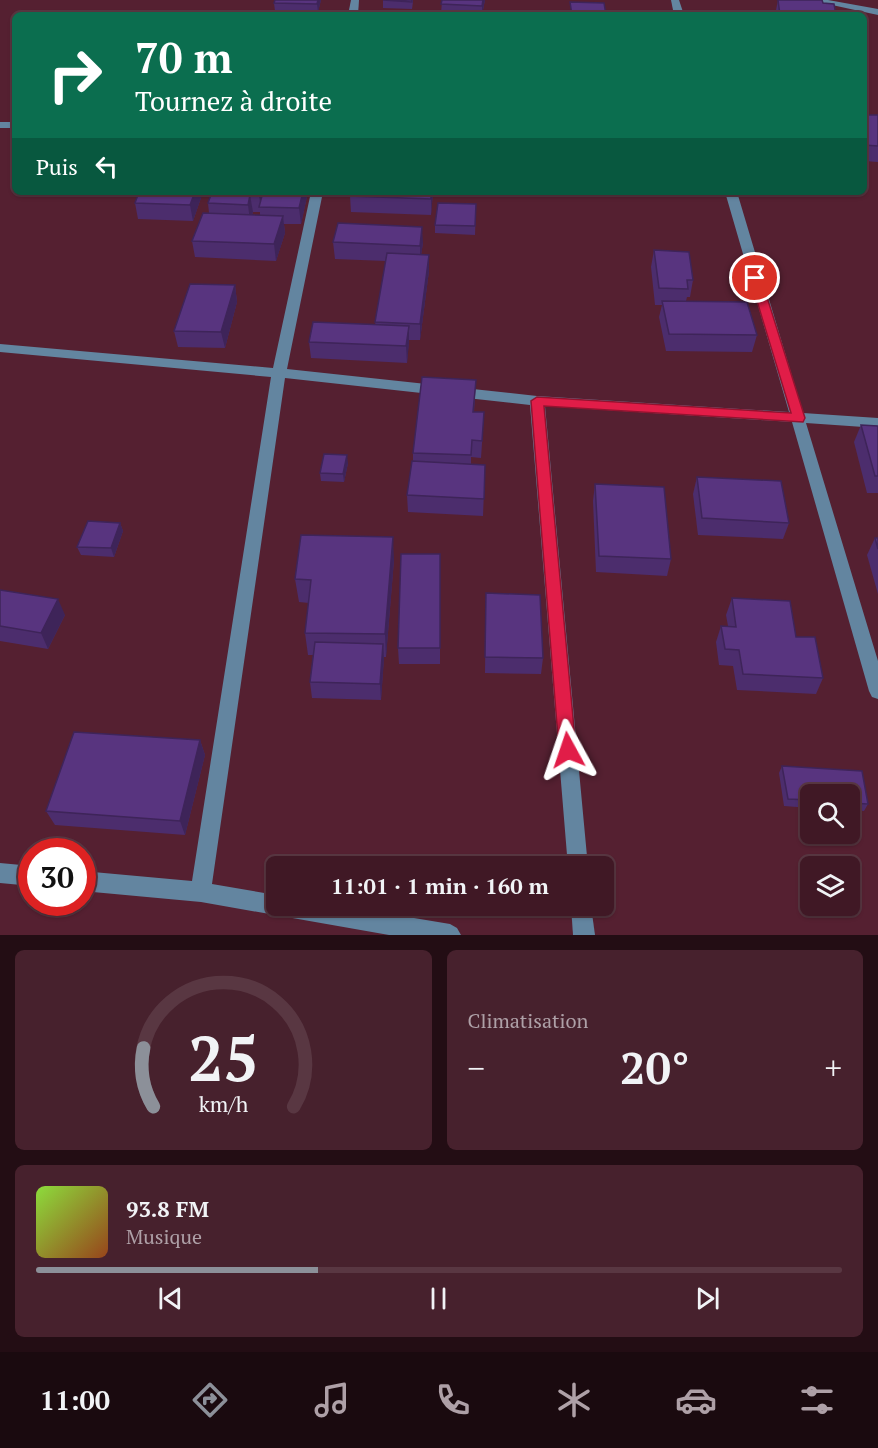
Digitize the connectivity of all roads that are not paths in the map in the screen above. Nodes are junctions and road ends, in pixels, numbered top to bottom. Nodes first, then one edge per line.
1 (813, 0) edge
2 (876, 11) edge
3 (878, 23) edge
4 (316, 195) edge
5 (732, 195) edge
6 (0, 348) edge
7 (279, 373) junction
8 (537, 401) junction
9 (799, 418) junction
10 (878, 423) edge
11 (878, 691) edge
12 (577, 856) edge
13 (0, 873) edge
14 (18, 875) edge
15 (96, 882) edge
16 (201, 892) junction
17 (266, 903) edge
18 (340, 916) edge
19 (582, 916) edge
20 (450, 935) edge
21 (584, 935) edge

1 - 2 street
2 - 3 street
4 - 7 street
5 - 9 street
6 - 7 street
7 - 8 street
7 - 16 street
8 - 9 street
8 - 12 street
9 - 10 street
9 - 11 street
13 - 14 street
15 - 16 street
16 - 17 street
18 - 20 street
19 - 21 street

